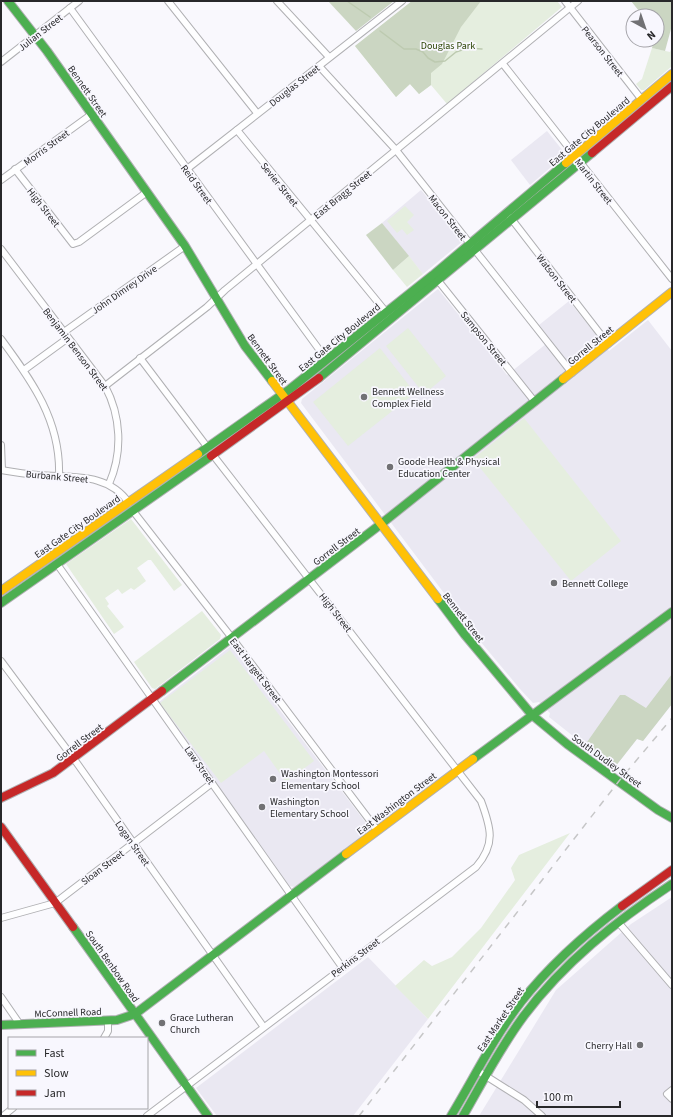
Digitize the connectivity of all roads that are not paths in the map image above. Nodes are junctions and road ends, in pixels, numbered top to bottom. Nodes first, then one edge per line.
1 (8, 1) edge
2 (79, 1) edge
3 (168, 1) edge
4 (277, 1) edge
5 (402, 1) edge
6 (565, 1) edge
7 (578, 1) edge
8 (70, 8) junction
9 (570, 8) junction
10 (36, 36) junction
11 (329, 56) junction
12 (1, 62) edge
13 (503, 64) junction
14 (319, 66) junction
15 (672, 74) edge
16 (672, 86) edge
17 (642, 100) junction
18 (257, 113) junction
19 (92, 114) junction
20 (237, 130) junction
21 (396, 150) junction
22 (575, 156) junction
23 (580, 163) junction
24 (15, 169) junction
25 (187, 169) junction
26 (1, 180) edge
27 (147, 192) junction
28 (509, 216) junction
29 (310, 220) junction
30 (185, 246) junction
31 (473, 247) junction
32 (1, 249) edge
33 (256, 265) junction
34 (436, 278) junction
35 (672, 279) edge
36 (672, 292) edge
37 (216, 299) junction
38 (386, 312) junction
39 (66, 335) junction
40 (1, 339) edge
41 (608, 344) junction
42 (140, 358) junction
43 (326, 360) junction
44 (24, 370) junction
45 (572, 373) junction
46 (105, 386) junction
47 (282, 395) junction
48 (535, 402) junction
49 (287, 403) junction
50 (1, 445) edge
51 (208, 448) junction
52 (214, 455) junction
53 (2, 470) edge
54 (60, 476) junction
55 (109, 484) junction
56 (129, 503) junction
57 (133, 511) junction
58 (381, 524) junction
59 (57, 564) junction
60 (310, 579) junction
61 (1, 591) edge
62 (1, 602) edge
63 (672, 612) edge
64 (232, 638) junction
65 (1, 661) edge
66 (153, 699) junction
67 (532, 715) junction
68 (74, 759) junction
69 (457, 770) junction
70 (212, 783) junction
71 (1, 798) edge
72 (672, 818) edge
73 (1, 827) edge
74 (377, 830) junction
75 (134, 844) junction
76 (672, 870) edge
77 (672, 884) edge
78 (291, 896) junction
79 (55, 902) junction
80 (1, 918) edge
81 (618, 922) junction
82 (213, 955) junction
83 (342, 967) junction
84 (672, 985) edge
85 (1, 997) edge
86 (135, 1014) junction
87 (108, 1021) junction
88 (19, 1024) junction
89 (1, 1025) edge
90 (263, 1026) junction
91 (105, 1037) edge
92 (478, 1071) junction
93 (486, 1076) junction
94 (186, 1086) junction
95 (670, 1092) edge
96 (672, 1099) edge
97 (12, 1109) edge
98 (3, 1116) edge
99 (147, 1116) edge
100 (208, 1116) edge
101 (451, 1116) edge
102 (463, 1116) edge
103 (542, 1116) edge

1 - 10 street, Bennett Street
2 - 8 street, Julian Street
3 - 18 street
4 - 11 street
5 - 11 street, Douglas Street
6 - 9 street, Pearson Street
7 - 9 street, East Bragg Street
8 - 10 street, Julian Street
8 - 25 street, Reid Street
9 - 13 street, East Bragg Street
9 - 17 street, Pearson Street
10 - 12 street, Julian Street
10 - 19 street, Bennett Street
11 - 14 street, Douglas Street
13 - 21 street, East Bragg Street
13 - 22 street, Martin Street
14 - 18 street, Douglas Street
14 - 21 street, Macon Street
15 - 17 street, East Gate City Boulevard
16 - 23 street, East Gate City Boulevard
17 - 22 street, East Gate City Boulevard
18 - 20 street, Douglas Street
19 - 24 street, Morris Street
19 - 27 street, Bennett Street
20 - 25 street, Douglas Street
20 - 29 street, Sevier Street
21 - 29 street, East Bragg Street
21 - 31 street, Macon Street
22 - 23 street, Martin Street
22 - 28 street, East Gate City Boulevard
23 - 28 street, East Gate City Boulevard
23 - 35 street, Martin Street
24 - 26 street, Morris Street
24 - 27 street, High Street
25 - 33 street, Reid Street
27 - 30 street, Bennett Street
28 - 31 street, East Gate City Boulevard
28 - 41 street, Watson Street
29 - 33 street, East Bragg Street
29 - 38 street, Sevier Street
30 - 37 street, Bennett Street
30 - 39 street, John Dimrey Drive
31 - 34 street, East Gate City Boulevard
31 - 45 street, Macon Street
32 - 39 street, Benjamin Benson Street
33 - 37 street, East Bragg Street
33 - 43 street, Reid Street
34 - 38 street, East Gate City Boulevard
34 - 48 street, Sampson Street
34 - 49 street, East Gate City Boulevard
36 - 41 street, Gorrell Street
37 - 42 street, East Bragg Street
37 - 47 street, Bennett Street
38 - 43 street, East Gate City Boulevard
39 - 44 street, John Dimrey Drive
39 - 46 street, Benjamin Benson Street
40 - 44 street
41 - 45 street, Gorrell Street
42 - 46 street, East Bragg Street
42 - 51 street
43 - 47 street, East Gate City Boulevard
44 - 54 street
45 - 48 street, Gorrell Street
46 - 55 street, Benjamin Benson Street
47 - 49 street, Bennett Street
47 - 51 street, East Gate City Boulevard
48 - 58 street, Gorrell Street
49 - 52 street, East Gate City Boulevard
49 - 58 street, Bennett Street
50 - 53 street
51 - 56 street, East Gate City Boulevard
52 - 57 street, East Gate City Boulevard
52 - 60 street, High Street
53 - 54 street, Burbank Street
54 - 55 street, Burbank Street
55 - 56 street, Burbank Street
56 - 61 street, East Gate City Boulevard
57 - 59 street, East Gate City Boulevard
57 - 64 street, East Hargett Street
58 - 60 street, Gorrell Street
58 - 67 street, Bennett Street
59 - 62 street, East Gate City Boulevard
59 - 66 street, Law Street
60 - 64 street, Gorrell Street
60 - 69 street, High Street
63 - 67 street, East Washington Street
64 - 66 street, Gorrell Street
64 - 74 street, East Hargett Street
65 - 68 street, Logan Street
66 - 68 street, Gorrell Street
66 - 70 street, Law Street
67 - 69 street, East Washington Street
67 - 72 street, South Dudley Street
68 - 71 street, Gorrell Street
68 - 75 street, Logan Street
69 - 74 street, East Washington Street
69 - 83 street, Perkins Street
70 - 75 street, Sloan Street
70 - 78 street, Law Street
73 - 79 street, South Benbow Road
74 - 78 street, East Washington Street
75 - 79 street, Sloan Street
75 - 82 street, Logan Street
76 - 92 street, East Market Street
77 - 81 street, East Market Street
78 - 82 street, East Washington Street
78 - 83 street, Law Street
79 - 80 street, Sloan Street
79 - 86 street, South Benbow Road
81 - 84 street
81 - 93 street, East Market Street
82 - 86 street, East Washington Street
82 - 90 street, Logan Street
83 - 90 street, Perkins Street
85 - 88 street
86 - 87 street, McConnell Road
86 - 94 street, South Benbow Road
87 - 88 street, McConnell Road
87 - 91 street
88 - 89 street, McConnell Road
90 - 94 street, Perkins Street
92 - 93 street
92 - 101 street, East Market Street
93 - 102 street, East Market Street
93 - 103 street
94 - 99 street, Perkins Street
94 - 100 street, South Benbow Road
95 - 96 street
97 - 98 street

